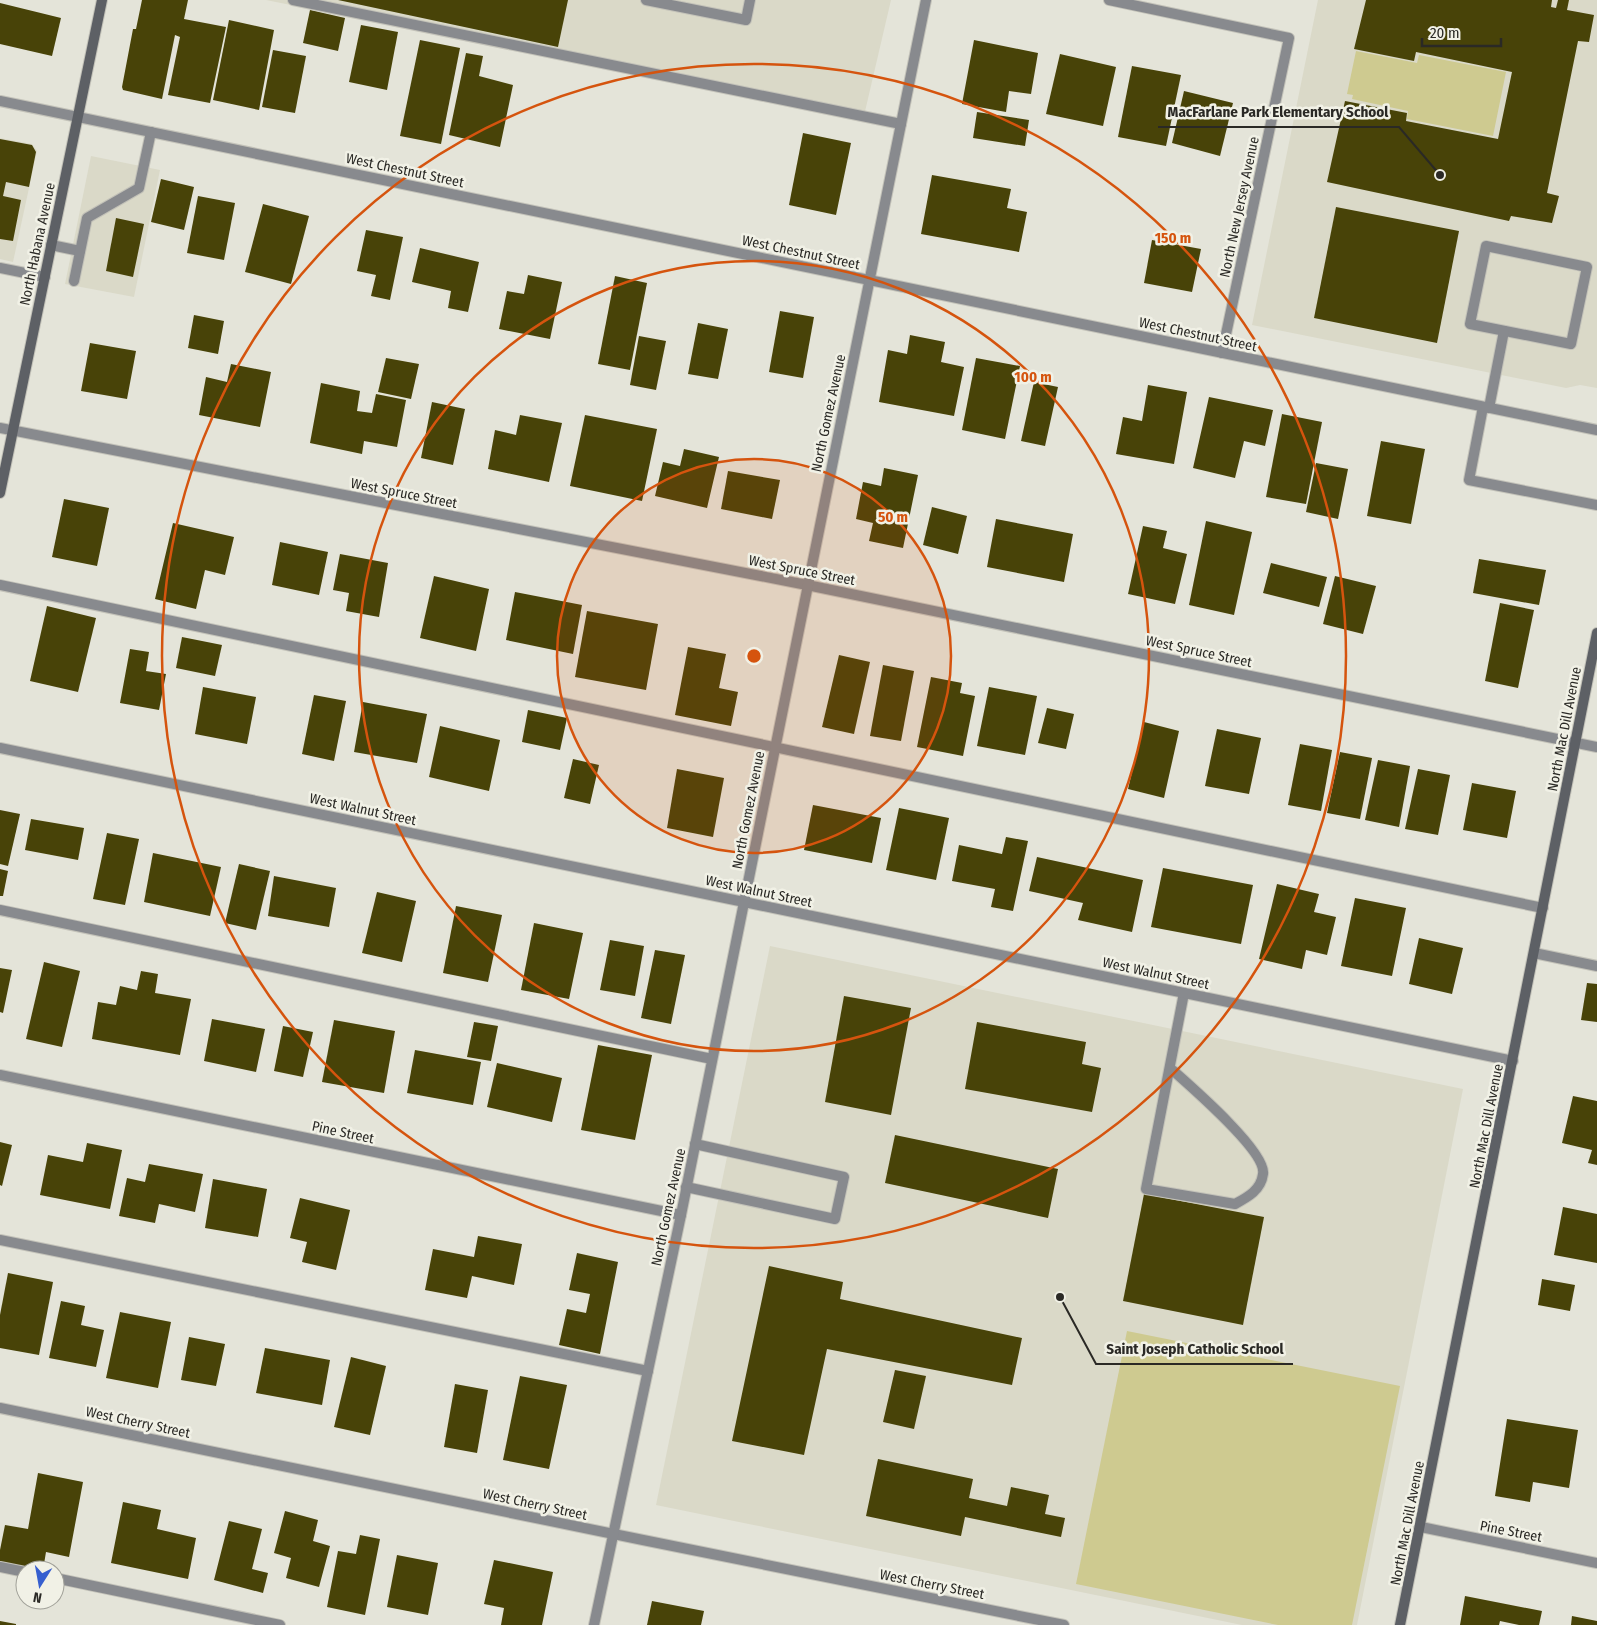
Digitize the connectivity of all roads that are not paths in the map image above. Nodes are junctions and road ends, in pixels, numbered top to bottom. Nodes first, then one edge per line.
1 (102, 0) edge
2 (293, 0) edge
3 (646, 0) edge
4 (750, 0) edge
5 (926, 0) edge
6 (1109, 0) edge
7 (0, 101) edge
8 (78, 117) junction
9 (901, 124) junction
10 (151, 132) junction
11 (51, 245) junction
12 (80, 251) junction
13 (0, 268) edge
14 (45, 276) junction
15 (870, 280) junction
16 (74, 281) dead end
17 (1504, 331) junction
18 (1222, 353) junction
19 (1486, 407) junction
20 (0, 428) edge
21 (13, 430) junction
22 (1597, 430) edge
23 (0, 493) edge
24 (1597, 505) edge
25 (0, 585) edge
26 (807, 585) junction
27 (1597, 632) edge
28 (1575, 742) junction
29 (775, 746) junction
30 (1597, 747) edge
31 (0, 748) edge
32 (744, 902) junction
33 (1543, 908) junction
34 (0, 910) edge
35 (1534, 953) junction
36 (1597, 966) edge
37 (1184, 993) junction
38 (712, 1059) junction
39 (1513, 1061) junction
40 (1170, 1068) junction
41 (0, 1075) edge
42 (695, 1144) junction
43 (686, 1187) junction
44 (681, 1215) junction
45 (0, 1240) edge
46 (648, 1371) junction
47 (0, 1408) edge
48 (1421, 1527) junction
49 (613, 1534) junction
50 (1597, 1563) edge
51 (0, 1567) edge
52 (15, 1570) edge
53 (65, 1580) edge
54 (280, 1625) edge
55 (594, 1625) edge
56 (1064, 1625) edge
57 (1400, 1625) edge

1 - 8 street, North Habana Avenue
2 - 9 street
3 - 4 street
5 - 9 street, North Gomez Avenue
6 - 18 street, North New Jersey Avenue
7 - 8 street, West Chestnut Street
8 - 10 street, West Chestnut Street
8 - 11 street, North Habana Avenue
9 - 15 street, North Gomez Avenue
10 - 12 street
10 - 15 street, West Chestnut Street
11 - 12 street
11 - 14 street, North Habana Avenue
12 - 16 street
13 - 14 street
14 - 21 street, North Habana Avenue
15 - 18 street, West Chestnut Street
15 - 26 street, North Gomez Avenue
17 - 17 street
17 - 19 street
18 - 19 street, West Chestnut Street
19 - 22 street, West Chestnut Street
19 - 24 street
20 - 21 street, West Spruce Street
21 - 23 street, North Habana Avenue
21 - 26 street, West Spruce Street
25 - 29 street
26 - 28 street, West Spruce Street
26 - 29 street, North Gomez Avenue
27 - 28 street, North Mac Dill Avenue
28 - 30 street, West Spruce Street
28 - 33 street, North Mac Dill Avenue
29 - 32 street, North Gomez Avenue
29 - 33 street
31 - 32 street, West Walnut Street
32 - 37 street, West Walnut Street
32 - 38 street, North Gomez Avenue
33 - 35 street, North Mac Dill Avenue
34 - 38 street
35 - 36 street
35 - 39 street, North Mac Dill Avenue
37 - 39 street, West Walnut Street
37 - 40 street
38 - 42 street, North Gomez Avenue
39 - 48 street, North Mac Dill Avenue
40 - 40 street
41 - 44 street, Pine Street
42 - 43 street, North Gomez Avenue
42 - 43 street
43 - 44 street, North Gomez Avenue
44 - 46 street, North Gomez Avenue
45 - 46 street
46 - 49 street, North Gomez Avenue
47 - 49 street, West Cherry Street
48 - 50 street, Pine Street
48 - 57 street, North Mac Dill Avenue
49 - 55 street, North Gomez Avenue
49 - 56 street, West Cherry Street
51 - 52 street
53 - 54 street

